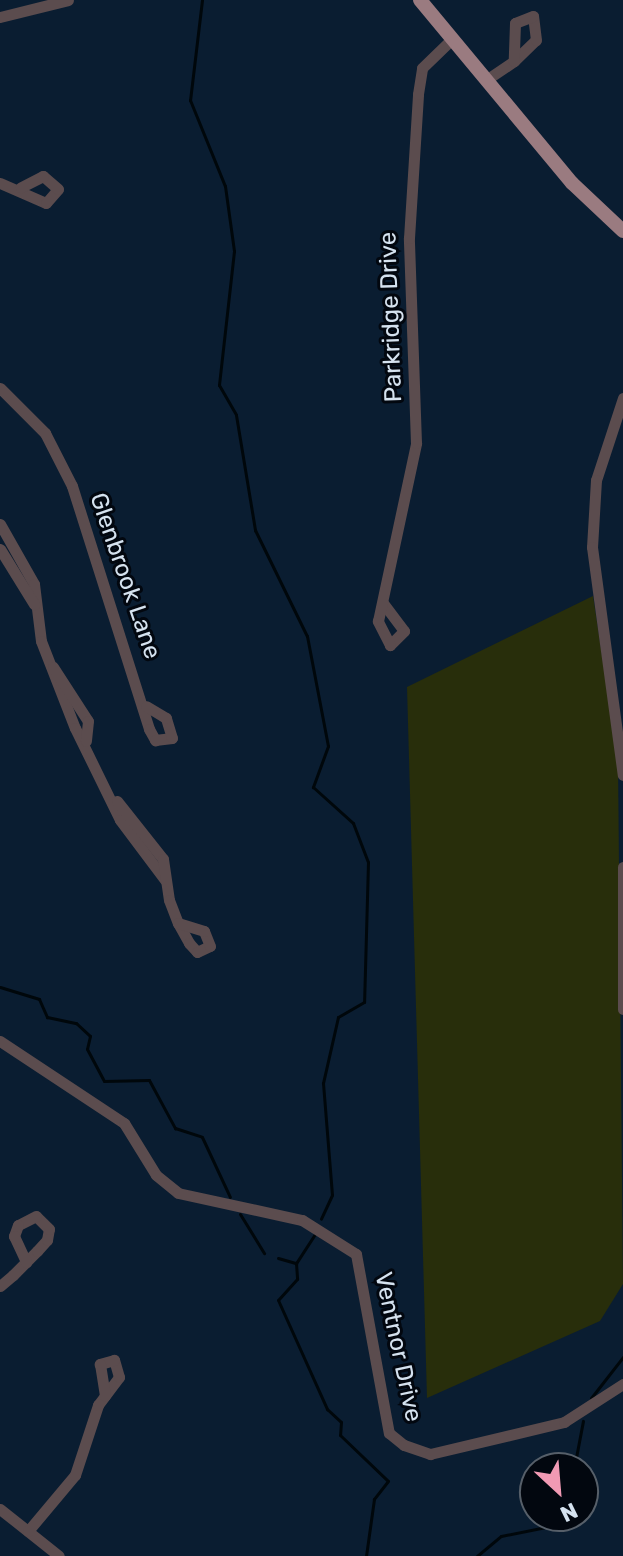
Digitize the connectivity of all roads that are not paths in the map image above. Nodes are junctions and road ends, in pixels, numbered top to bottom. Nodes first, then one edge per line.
1 (68, 0) edge
2 (420, 0) edge
3 (0, 17) edge
4 (452, 39) junction
5 (514, 61) dead end
6 (486, 80) junction
7 (0, 183) edge
8 (21, 187) dead end
9 (623, 231) edge
10 (0, 388) edge
11 (623, 398) edge
12 (0, 524) edge
13 (0, 549) edge
14 (383, 603) dead end
15 (34, 604) junction
16 (146, 706) dead end
17 (623, 775) edge
18 (623, 867) edge
19 (178, 923) dead end
20 (623, 1009) edge
21 (0, 1041) edge
22 (26, 1262) dead end
23 (0, 1286) edge
24 (623, 1384) edge
25 (105, 1396) dead end
26 (0, 1509) edge
27 (28, 1531) junction
28 (59, 1556) edge

1 - 3 street
2 - 4 main road
4 - 6 main road
4 - 14 street, Parkridge Drive
5 - 6 street
6 - 9 main road
7 - 8 street
10 - 16 street, Glenbrook Lane
11 - 17 street
12 - 15 street
13 - 15 street
15 - 19 street
18 - 20 street
21 - 24 street, Ventnor Drive
22 - 23 street
25 - 27 street
26 - 27 street
27 - 28 street

